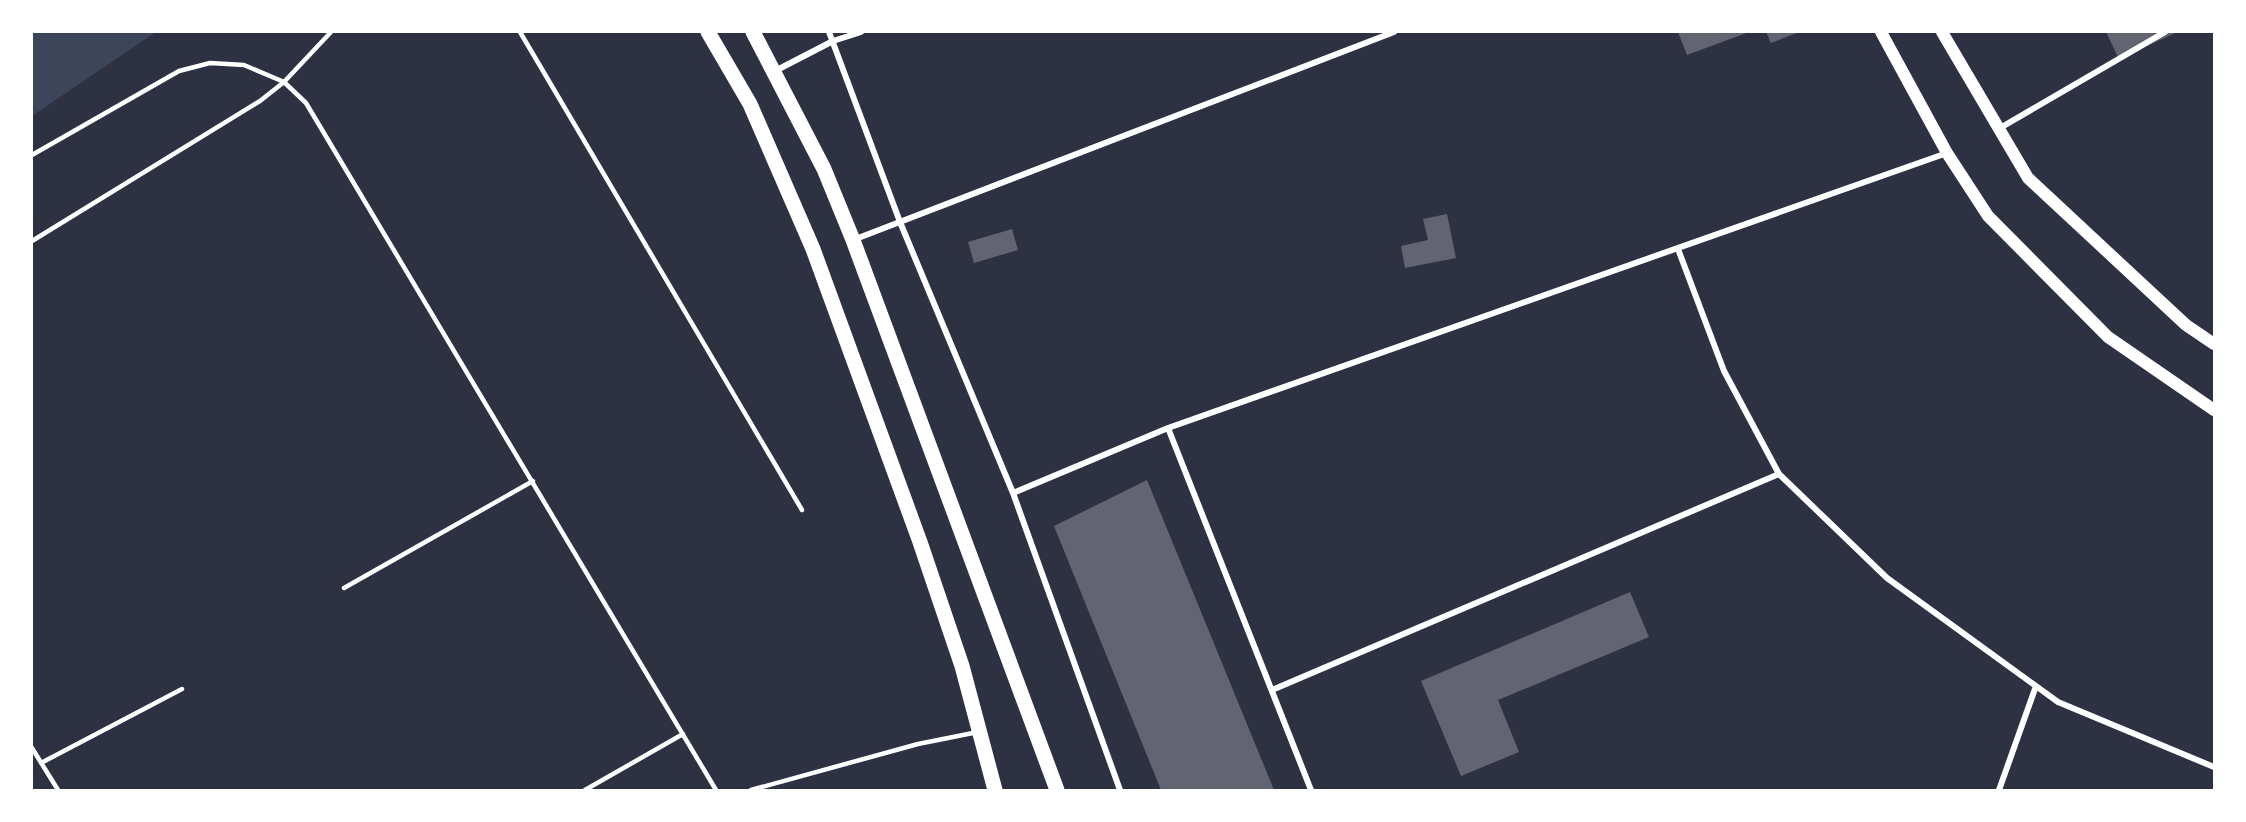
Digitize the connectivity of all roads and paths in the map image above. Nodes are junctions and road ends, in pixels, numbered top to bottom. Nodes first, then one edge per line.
1 (331, 32) edge
2 (520, 32) edge
3 (708, 32) edge
4 (753, 32) edge
5 (829, 32) edge
6 (861, 32) edge
7 (1394, 32) edge
8 (1881, 32) edge
9 (1942, 32) edge
10 (2165, 32) edge
11 (833, 41) junction
12 (774, 71) junction
13 (284, 82) junction
14 (2000, 129) junction
15 (1947, 153) junction
16 (32, 155) edge
17 (900, 222) junction
18 (853, 240) junction
19 (32, 241) edge
20 (1678, 249) junction
21 (2214, 344) edge
22 (2214, 410) edge
23 (1168, 428) junction
24 (1779, 474) junction
25 (533, 481) junction
26 (1012, 493) junction
27 (802, 510) dead end
28 (344, 588) dead end
29 (2036, 686) junction
30 (182, 689) dead end
31 (1272, 690) junction
32 (980, 732) junction
33 (683, 734) junction
34 (32, 748) edge
35 (41, 763) junction
36 (2214, 767) edge
37 (58, 790) edge
38 (585, 790) edge
39 (716, 790) edge
40 (751, 790) edge
41 (996, 790) edge
42 (1057, 790) edge
43 (1120, 790) edge
44 (1311, 790) edge
45 (1999, 790) edge

1 - 13 lane
2 - 27 lane
3 - 32 main road
4 - 12 main road
5 - 11 street
6 - 11 street
7 - 17 street
8 - 15 main road
9 - 14 main road
10 - 14 street
11 - 12 street
11 - 17 street
12 - 18 main road
13 - 16 lane
13 - 19 lane
13 - 25 lane
14 - 21 main road
15 - 20 street
15 - 22 main road
17 - 18 street
17 - 26 street
18 - 42 main road
20 - 23 street
20 - 24 street
23 - 26 street
23 - 31 street
24 - 29 street
24 - 31 street
25 - 28 lane
25 - 33 lane
26 - 43 street
29 - 36 street
29 - 45 street
30 - 35 lane
31 - 44 street
32 - 40 lane
32 - 41 main road
33 - 38 lane
33 - 39 lane
34 - 35 lane
35 - 37 lane

